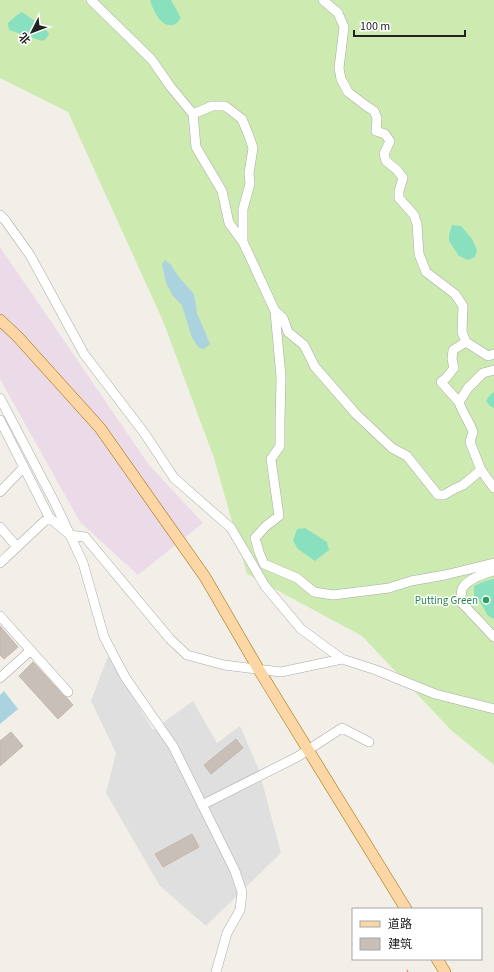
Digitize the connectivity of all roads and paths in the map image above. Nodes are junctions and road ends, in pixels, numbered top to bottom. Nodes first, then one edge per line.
1 (323, 0) edge
2 (95, 1) edge
3 (193, 114) junction
4 (0, 215) edge
5 (243, 242) junction
6 (274, 311) junction
7 (0, 320) edge
8 (466, 342) junction
9 (494, 354) edge
10 (494, 370) edge
11 (0, 398) edge
12 (459, 402) junction
13 (0, 420) edge
14 (24, 467) junction
15 (481, 470) junction
16 (494, 488) edge
17 (0, 492) edge
18 (49, 517) junction
19 (0, 527) edge
20 (70, 535) junction
21 (17, 547) junction
22 (1, 561) edge
23 (494, 563) edge
24 (494, 568) edge
25 (0, 616) edge
26 (494, 637) edge
27 (30, 650) junction
28 (342, 659) junction
29 (259, 670) junction
30 (0, 678) edge
31 (68, 692) dead end
32 (494, 709) edge
33 (369, 742) dead end
34 (202, 805) junction
35 (405, 908) edge
36 (438, 960) edge
37 (216, 972) edge
38 (445, 972) edge

1 - 8 street
2 - 3 street
3 - 5 street
3 - 5 street
4 - 28 street
5 - 6 street
6 - 15 street
6 - 23 street
7 - 29 main road
8 - 9 street
8 - 12 street
10 - 12 street
11 - 20 street
12 - 15 street
13 - 14 street
14 - 17 street
14 - 18 street
15 - 16 street
18 - 20 street
18 - 21 street
19 - 21 street
20 - 29 street
20 - 34 street
21 - 22 street
24 - 26 street
25 - 27 street
27 - 30 street
27 - 31 street
28 - 29 street
28 - 32 street
29 - 35 main road
33 - 34 street
34 - 37 street
36 - 38 main road

